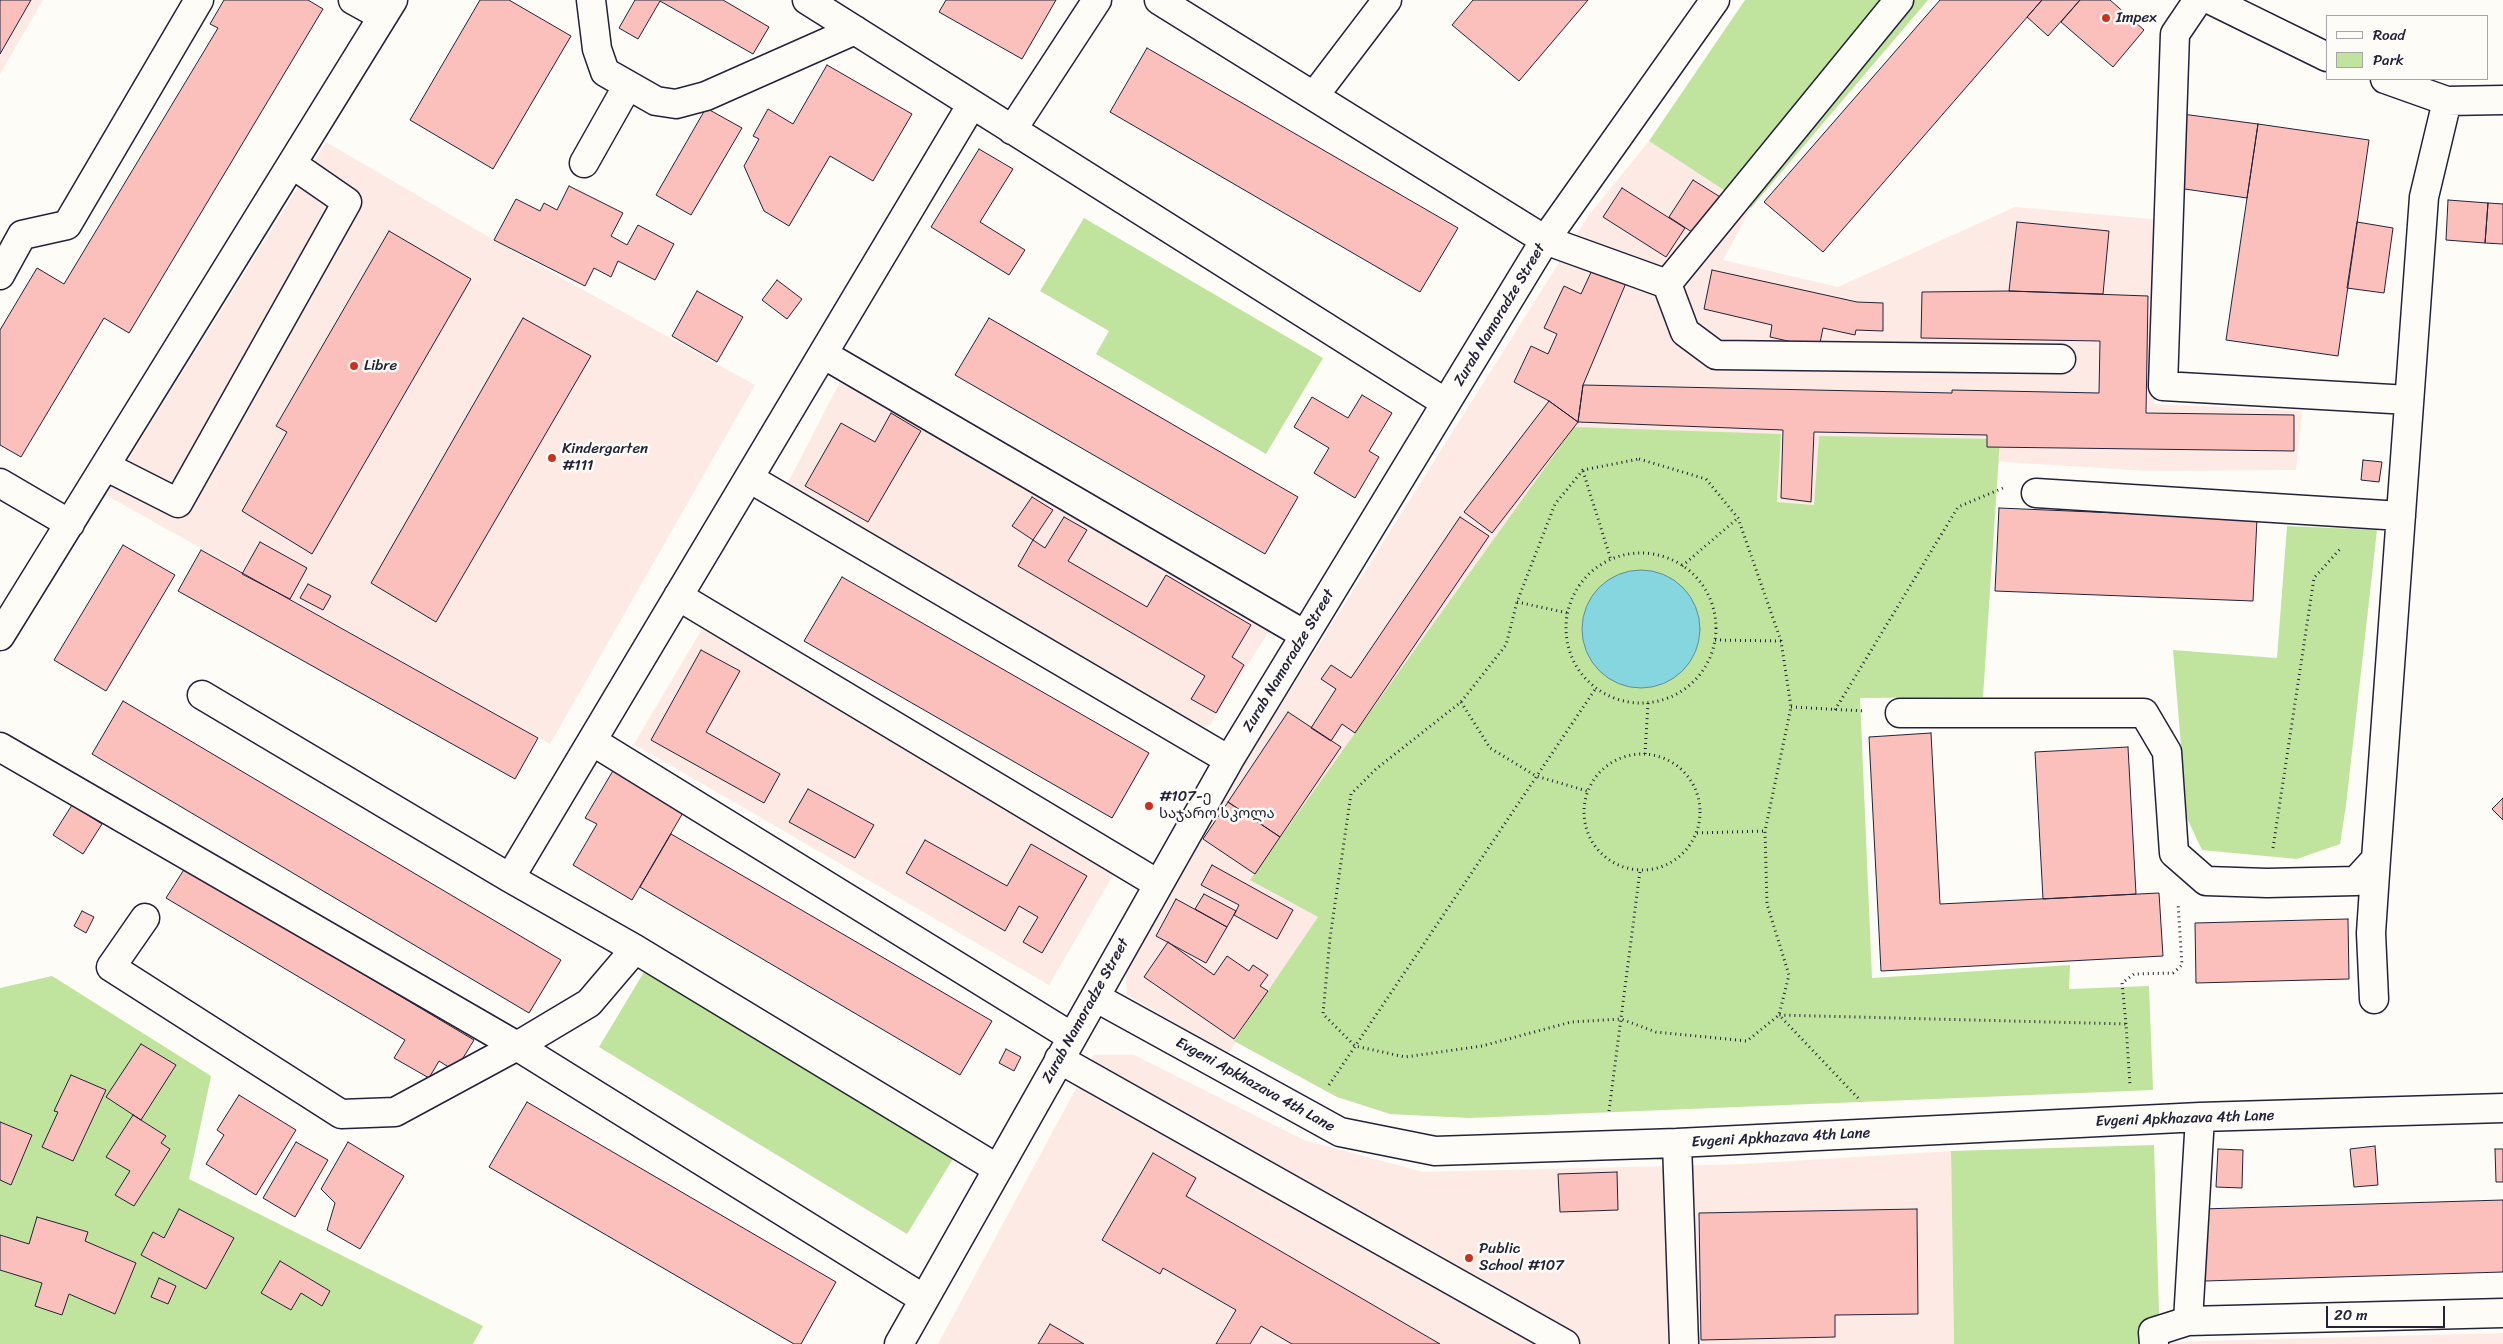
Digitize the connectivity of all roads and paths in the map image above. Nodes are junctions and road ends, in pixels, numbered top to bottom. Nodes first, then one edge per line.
1 (199, 0) edge
2 (353, 0) edge
3 (591, 0) edge
4 (807, 0) edge
5 (1096, 0) edge
6 (1159, 0) edge
7 (1387, 0) edge
8 (1715, 0) edge
9 (1899, 0) edge
10 (2198, 0) edge
11 (2211, 0) edge
12 (388, 8) edge
13 (855, 30) junction
14 (2326, 58) edge
15 (2389, 80) edge
16 (628, 85) junction
17 (1314, 96) junction
18 (2503, 100) edge
19 (2447, 101) junction
20 (972, 104) junction
21 (1012, 130) junction
22 (584, 163) dead end
23 (292, 164) junction
24 (1545, 240) junction
25 (0, 275) edge
26 (1668, 284) junction
27 (823, 354) junction
28 (2062, 359) dead end
29 (2409, 400) junction
30 (1446, 403) junction
31 (105, 466) junction
32 (1583, 470) junction
33 (748, 478) junction
34 (0, 484) edge
35 (2036, 493) joint
36 (2370, 515) junction
37 (2401, 516) junction
38 (1738, 518) junction
39 (70, 524) junction
40 (1611, 560) junction
41 (1682, 566) junction
42 (678, 596) junction
43 (1517, 602) junction
44 (1568, 613) junction
45 (1305, 635) junction
46 (0, 636) edge
47 (1715, 640) junction
48 (1781, 641) junction
49 (1596, 688) junction
50 (202, 695) dead end
51 (1460, 702) junction
52 (1648, 703) junction
53 (1791, 707) junction
54 (1834, 710) junction
55 (1900, 713) joint
56 (592, 741) junction
57 (0, 746) edge
58 (1645, 754) junction
59 (1228, 760) junction
60 (1536, 776) junction
61 (1588, 792) junction
62 (1765, 831) junction
63 (1697, 833) junction
64 (2174, 853) junction
65 (2376, 859) junction
66 (1640, 871) junction
67 (510, 878) junction
68 (1158, 884) junction
69 (2268, 884) junction
70 (145, 918) dead end
71 (635, 949) junction
72 (1095, 996) junction
73 (2374, 999) dead end
74 (1779, 1015) junction
75 (1621, 1019) junction
76 (2126, 1024) junction
77 (517, 1046) junction
78 (1355, 1046) junction
79 (1065, 1048) junction
80 (2130, 1087) dead end
81 (1326, 1089) dead end
82 (1862, 1103) dead end
83 (2503, 1108) edge
84 (2200, 1117) junction
85 (1608, 1119) dead end
86 (1676, 1143) junction
87 (998, 1169) junction
88 (924, 1299) junction
89 (2503, 1313) edge
90 (2188, 1321) junction
91 (899, 1344) edge
92 (1565, 1344) edge
93 (1684, 1344) edge
94 (2154, 1344) edge

1 - 25 street
2 - 12 street
3 - 16 street
4 - 13 street
5 - 21 street
6 - 17 street
7 - 17 street
8 - 24 street, Zurab Namoradze Street
9 - 26 street
10 - 29 street
11 - 14 street
12 - 23 street
13 - 16 street
13 - 20 street
15 - 19 street
16 - 22 street
17 - 24 street
18 - 19 street
19 - 29 street
20 - 21 street
20 - 27 street
21 - 30 street
23 - 31 street
23 - 31 street
24 - 26 street
24 - 30 street, Zurab Namoradze Street
26 - 28 street
27 - 33 street
27 - 45 street
29 - 37 street
30 - 45 street, Zurab Namoradze Street
31 - 39 street
32 - 38 path
32 - 40 path
32 - 43 path
33 - 42 street
33 - 59 street
34 - 39 street
35 - 36 street
35 - 54 path
36 - 37 street
36 - 69 path
37 - 65 street
38 - 41 path
38 - 48 path
39 - 46 street
40 - 41 path
40 - 44 path
41 - 47 path
42 - 56 street
42 - 68 street
43 - 44 path
43 - 51 path
44 - 49 path
45 - 59 street, Zurab Namoradze Street
47 - 48 path
47 - 52 path
48 - 53 path
49 - 52 path
49 - 60 path
50 - 67 street
51 - 60 path
51 - 78 path
52 - 58 path
53 - 54 path
53 - 62 path
54 - 55 path
55 - 64 street
56 - 67 street
56 - 79 street
57 - 77 street
58 - 61 path
58 - 63 path
59 - 68 street, Zurab Namoradze Street
60 - 61 path
60 - 78 path
61 - 66 path
62 - 63 path
62 - 74 path
63 - 66 path
64 - 69 street
64 - 76 path
65 - 69 street
65 - 73 street
66 - 75 path
67 - 71 street
68 - 72 street, Zurab Namoradze Street
70 - 77 street
71 - 77 street
71 - 87 street
72 - 79 street, Zurab Namoradze Street
72 - 86 street, Evgeni Apkhazava 4th Lane
74 - 75 path
74 - 76 path
74 - 82 path
75 - 78 path
75 - 85 path
76 - 80 path
77 - 88 street
78 - 81 path
79 - 87 street, Zurab Namoradze Street
79 - 92 street
83 - 84 street, Evgeni Apkhazava 4th Lane
84 - 86 street, Evgeni Apkhazava 4th Lane
84 - 90 street
86 - 93 street
87 - 88 street, Zurab Namoradze Street
88 - 91 street, Zurab Namoradze Street
89 - 90 street
90 - 94 street

